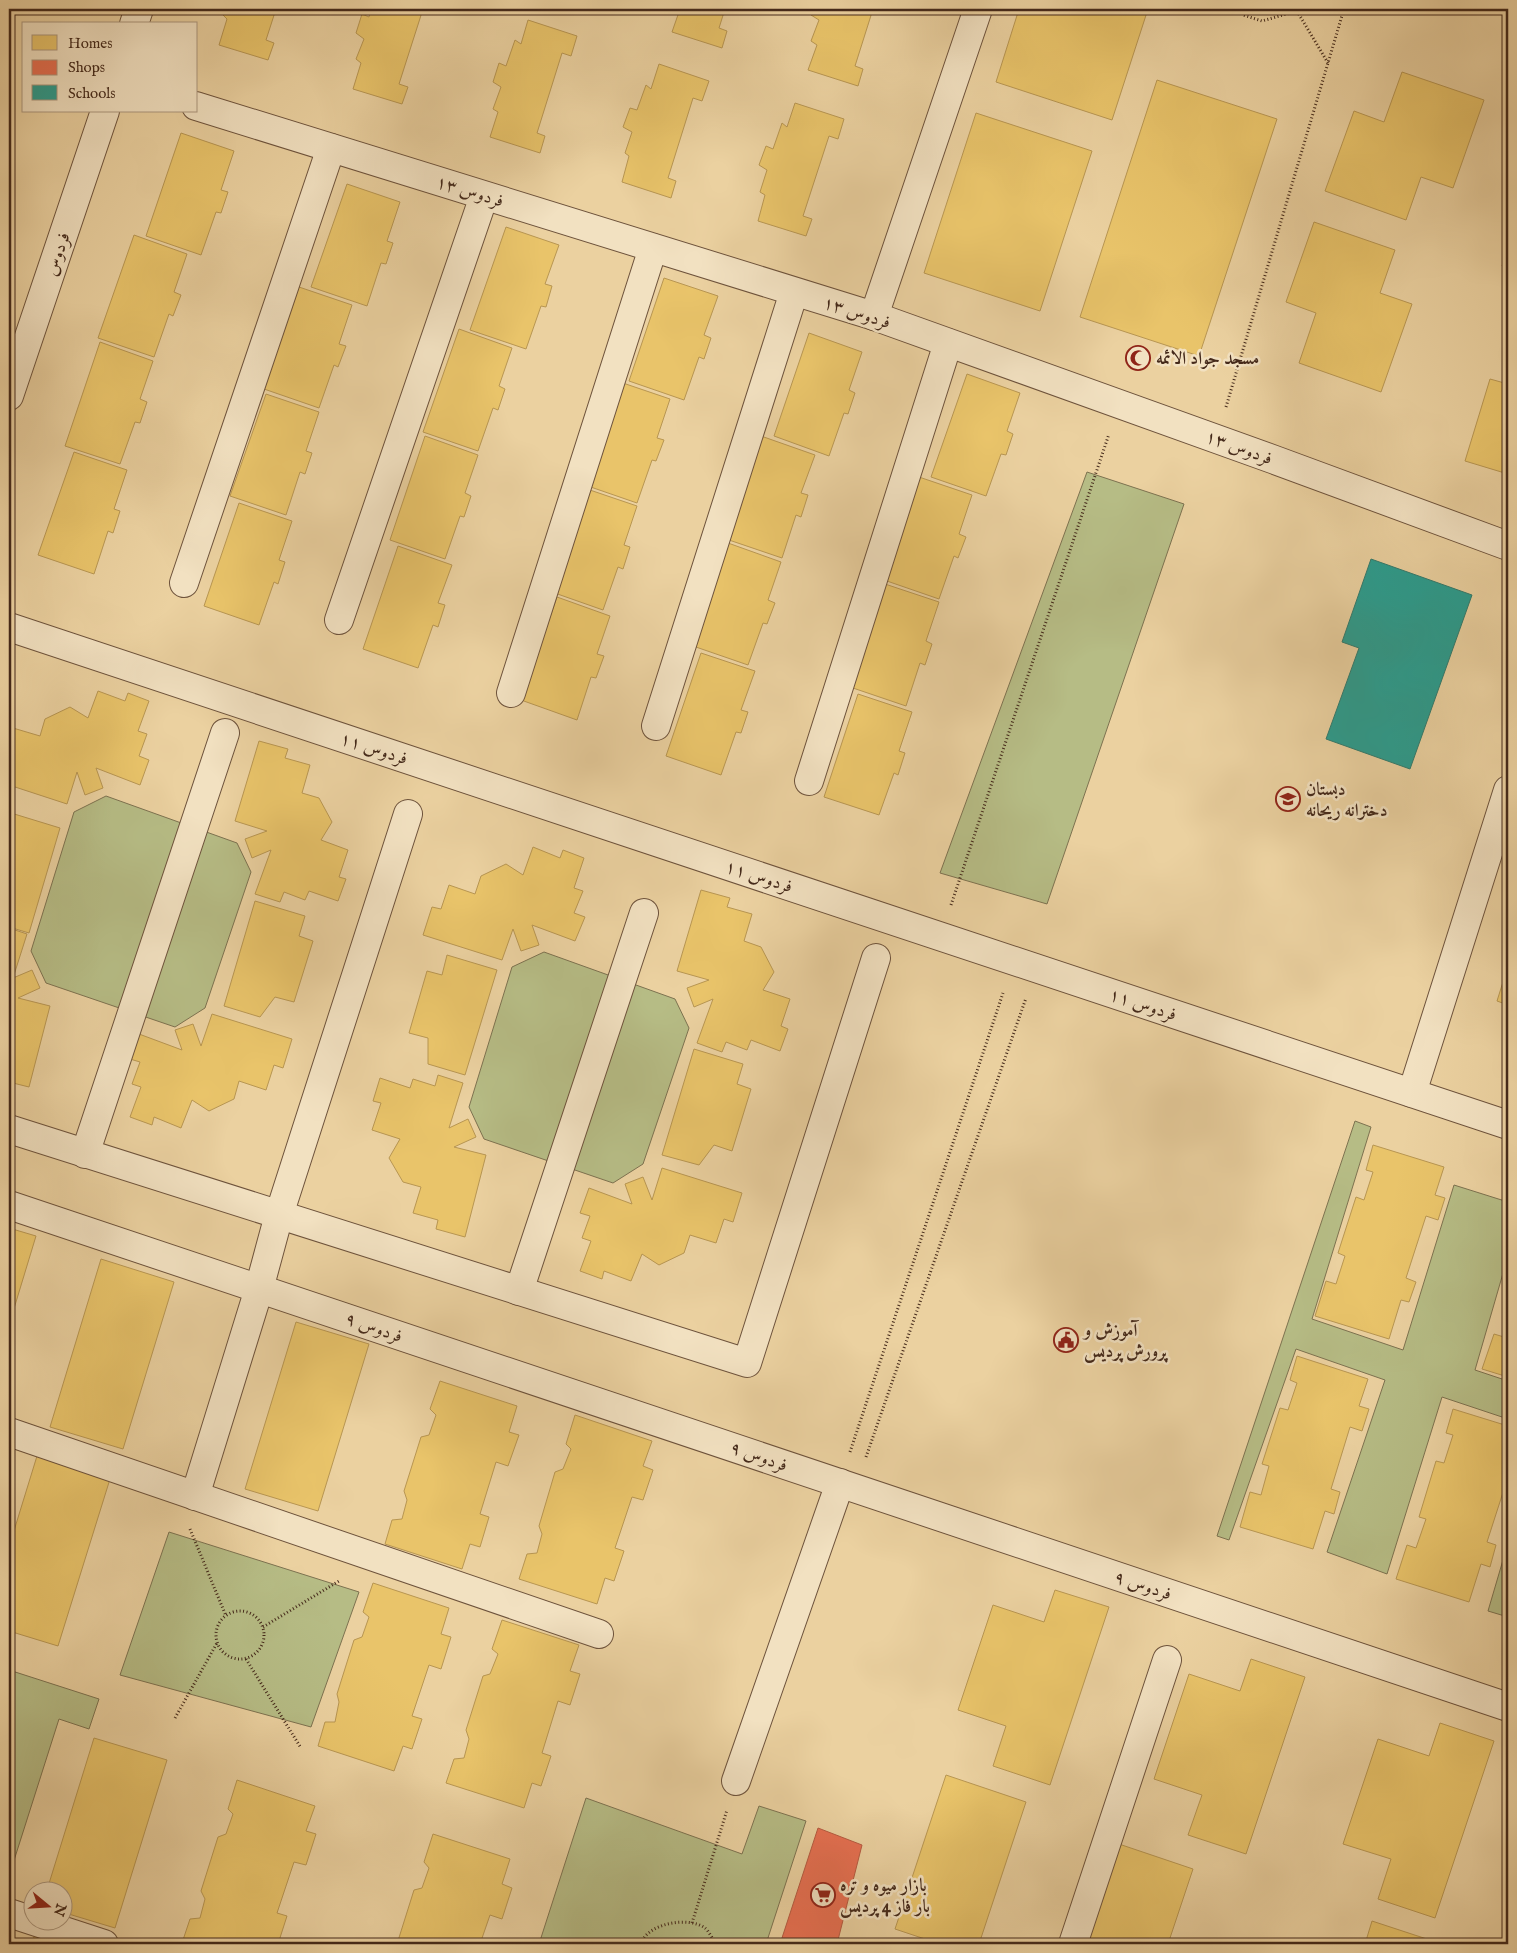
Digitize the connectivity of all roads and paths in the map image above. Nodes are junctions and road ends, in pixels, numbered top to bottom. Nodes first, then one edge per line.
1 (140, 9) edge
2 (978, 9) edge
3 (1243, 9) edge
4 (1344, 9) edge
5 (1296, 10) edge
6 (135, 22) edge
7 (1328, 63) junction
8 (198, 107) edge
9 (105, 112) edge
10 (331, 148) junction
11 (484, 196) junction
12 (653, 248) junction
13 (794, 292) junction
14 (874, 316) junction
15 (948, 343) junction
16 (9, 396) edge
17 (1120, 404) junction
18 (1216, 439) junction
19 (1508, 546) edge
20 (184, 584) dead end
21 (339, 620) dead end
22 (9, 627) edge
23 (511, 693) dead end
24 (656, 726) dead end
25 (225, 733) dead end
26 (809, 781) dead end
27 (1508, 790) edge
28 (408, 814) dead end
29 (644, 913) dead end
30 (941, 936) junction
31 (876, 958) dead end
32 (1025, 964) junction
33 (1412, 1093) junction
34 (1508, 1125) edge
35 (9, 1129) edge
36 (85, 1154) junction
37 (9, 1205) edge
38 (279, 1215) junction
39 (259, 1289) junction
40 (519, 1291) junction
41 (9, 1432) edge
42 (847, 1486) junction
43 (185, 1492) junction
44 (376, 1558) junction
45 (226, 1616) junction
46 (263, 1628) junction
47 (599, 1634) dead end
48 (217, 1642) junction
49 (246, 1659) junction
50 (1167, 1660) dead end
51 (1508, 1707) edge
52 (175, 1718) dead end
53 (301, 1748) dead end
54 (736, 1781) joint
55 (9, 1913) edge
56 (692, 1923) junction
57 (104, 1944) edge
58 (641, 1944) edge
59 (716, 1944) edge
60 (1073, 1944) edge

1 - 6 street
2 - 14 street
3 - 5 path
4 - 7 path
5 - 7 path
7 - 18 path
8 - 10 street, فردوس ۱۳
9 - 16 street, فردوس
10 - 11 street, فردوس ۱۳
10 - 20 street
11 - 12 street, فردوس ۱۳
11 - 21 street
12 - 13 street, فردوس ۱۳
12 - 23 street
13 - 14 street, فردوس ۱۳
13 - 24 street
14 - 15 street, فردوس ۱۳
15 - 17 street, فردوس ۱۳
15 - 26 street
17 - 18 street, فردوس ۱۳
17 - 30 path
18 - 19 street, فردوس ۱۳
22 - 30 street, فردوس ۱۱
25 - 36 street
27 - 33 street
28 - 38 street
29 - 40 street
30 - 32 street, فردوس ۱۱
31 - 40 street
32 - 33 street, فردوس ۱۱
32 - 42 path
32 - 42 path
33 - 34 street, فردوس ۱۱
35 - 36 street
36 - 38 street
37 - 39 street, فردوس ۹
38 - 39 street
38 - 40 street
39 - 42 street, فردوس ۹
39 - 43 street
41 - 43 street
42 - 51 street, فردوس ۹
42 - 54 street
43 - 44 street
43 - 45 path
44 - 46 path
44 - 47 street
45 - 46 path
45 - 48 path
46 - 49 path
48 - 49 path
48 - 52 path
49 - 53 path
50 - 60 street
54 - 56 path
55 - 57 street
56 - 58 path
56 - 59 path

